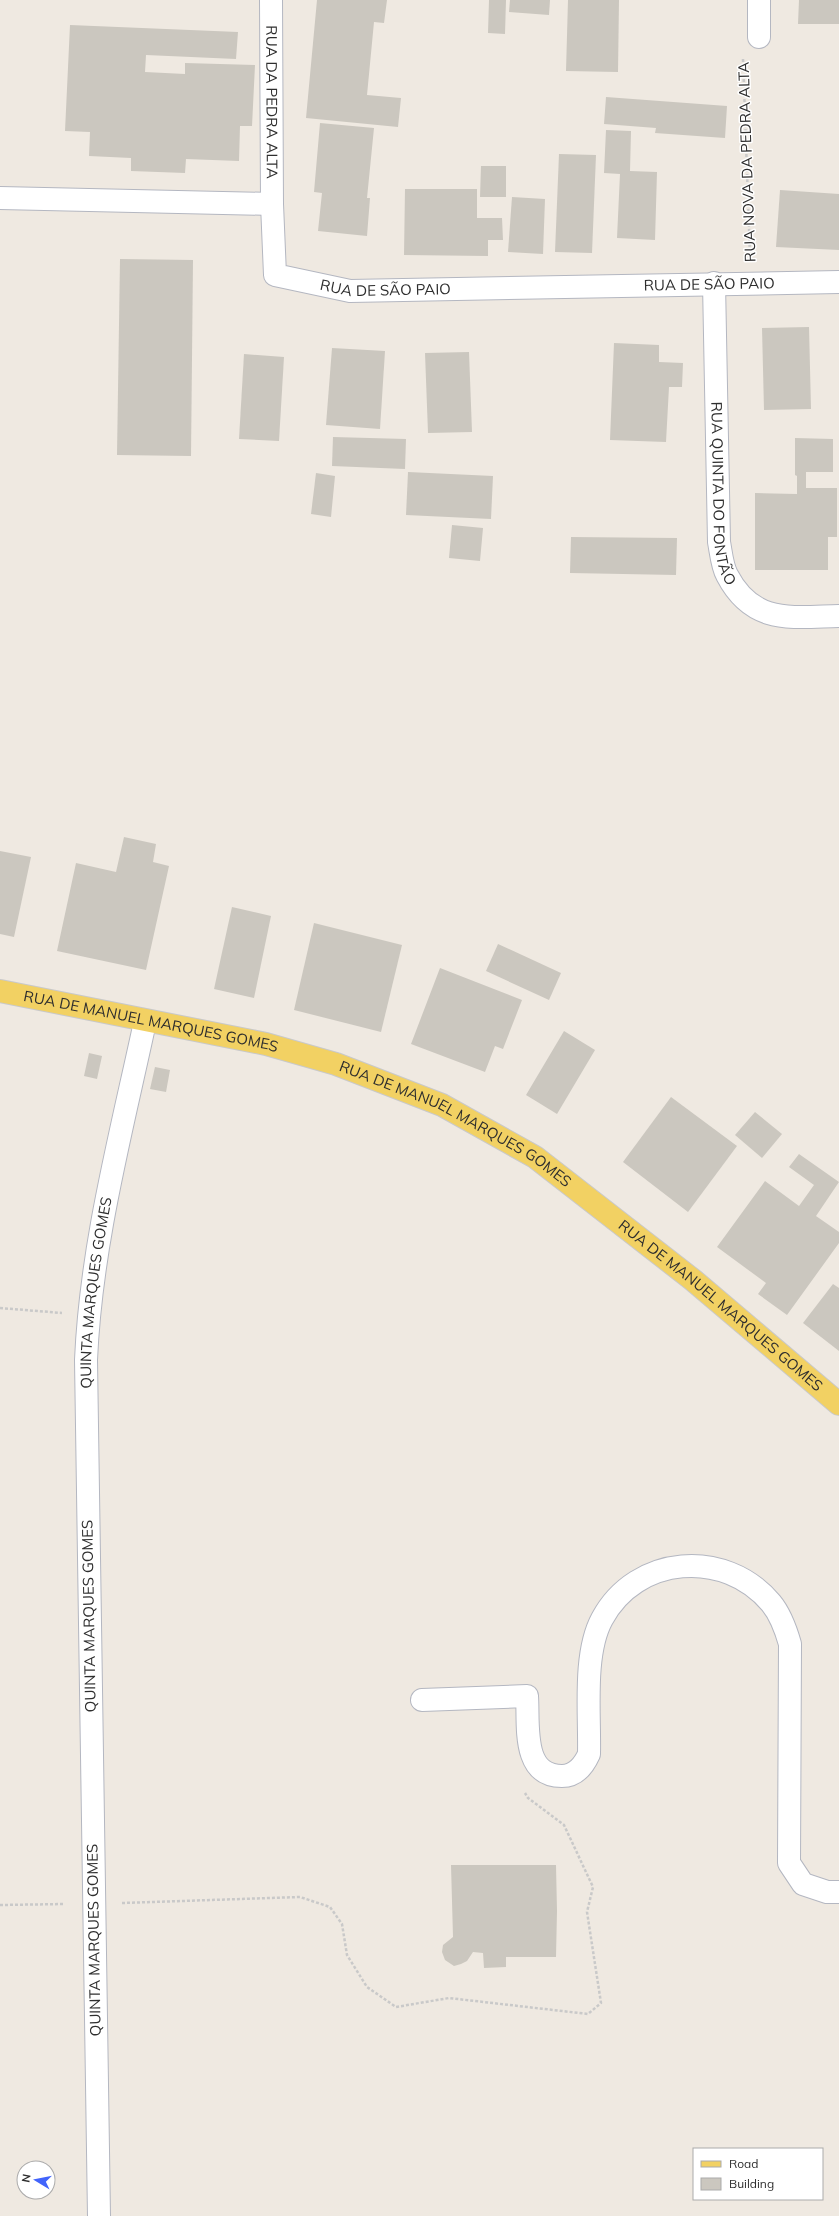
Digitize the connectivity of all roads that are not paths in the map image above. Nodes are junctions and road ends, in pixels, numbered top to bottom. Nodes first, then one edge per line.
1 (271, 0) edge
2 (759, 0) edge
3 (759, 37) road end
4 (1, 197) edge
5 (272, 204) junction
6 (839, 282) edge
7 (714, 283) junction
8 (839, 616) edge
9 (0, 991) edge
10 (145, 1022) junction
11 (839, 1404) edge
12 (422, 1700) dead end
13 (839, 1892) edge
14 (99, 2216) edge

1 - 5 street, RUA DA PEDRA ALTA
2 - 3 street
4 - 5 street
5 - 7 street, RUA DE SÃO PAIO
6 - 7 street, RUA DE SÃO PAIO
7 - 8 street, RUA QUINTA DO FONTÃO
9 - 10 main road, RUA DE MANUEL MARQUES GOMES
10 - 11 main road, RUA DE MANUEL MARQUES GOMES
10 - 14 street, QUINTA MARQUES GOMES
12 - 13 street

